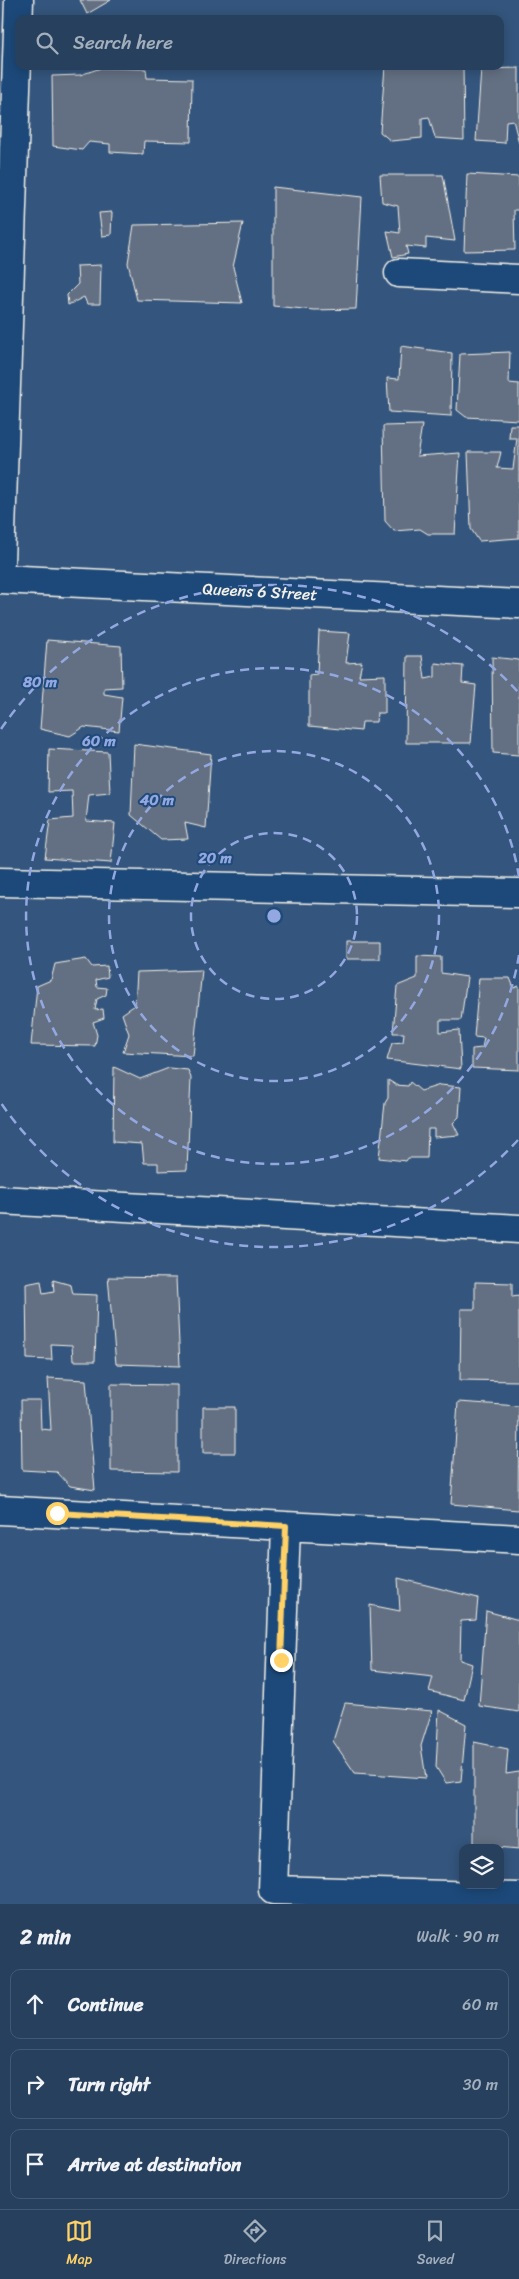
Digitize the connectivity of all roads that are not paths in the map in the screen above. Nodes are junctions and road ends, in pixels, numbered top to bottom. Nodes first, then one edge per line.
1 (19, 0) edge
2 (18, 15) edge
3 (17, 70) edge
4 (399, 273) dead end
5 (519, 279) edge
6 (0, 562) edge
7 (0, 579) edge
8 (519, 604) edge
9 (0, 882) edge
10 (519, 893) edge
11 (0, 1200) edge
12 (519, 1229) edge
13 (0, 1510) edge
14 (286, 1526) junction
15 (519, 1539) edge
16 (273, 1897) edge
17 (519, 1897) edge

1 - 2 street
3 - 6 street
4 - 5 street
7 - 8 street, Queens 6 Street
9 - 10 street
11 - 12 street
13 - 14 street
14 - 15 street
14 - 16 street
16 - 17 street

